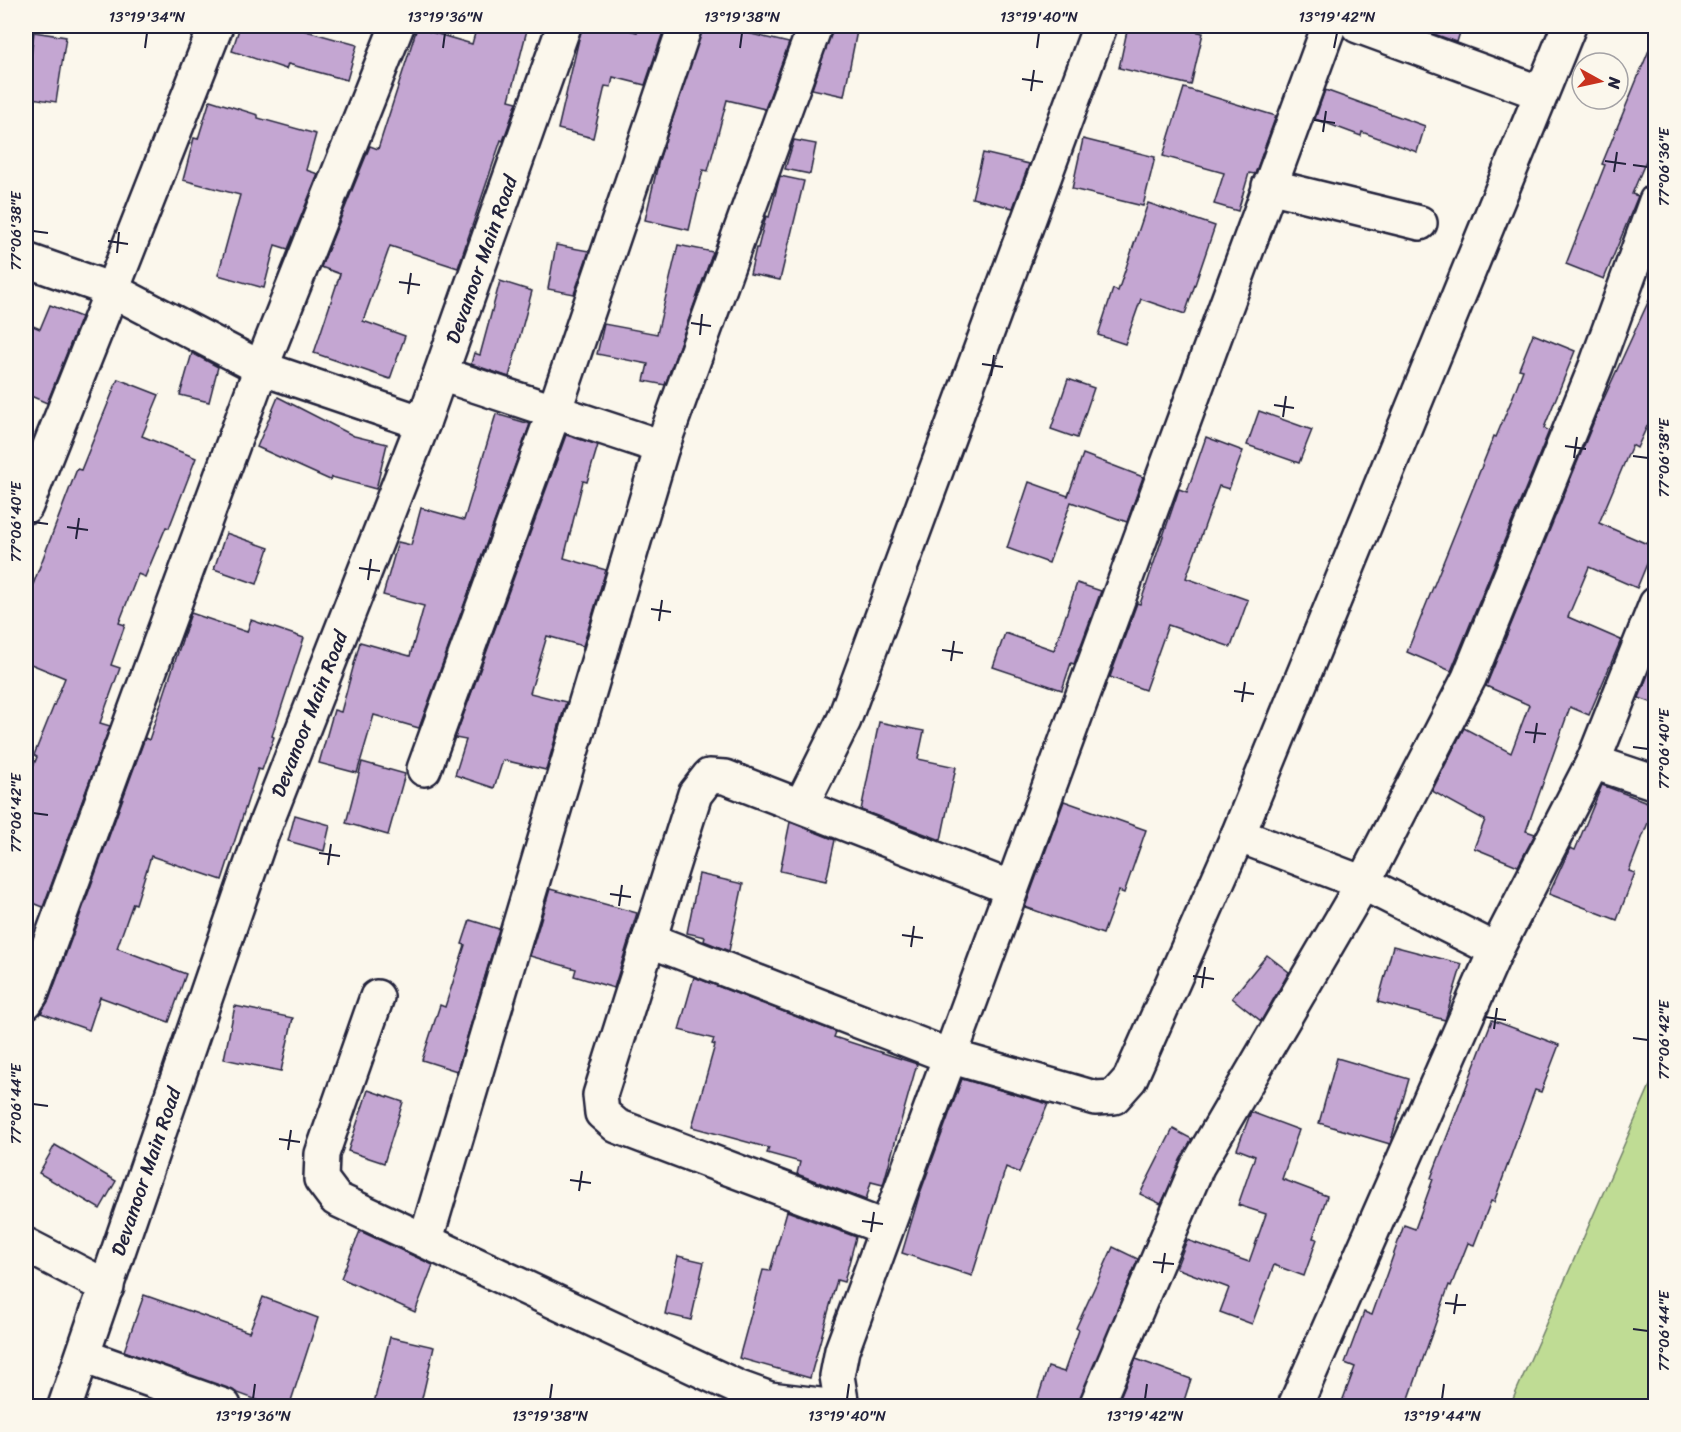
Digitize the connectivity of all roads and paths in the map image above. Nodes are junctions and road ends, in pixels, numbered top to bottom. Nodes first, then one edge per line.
1 (216, 26) edge
2 (397, 26) edge
3 (564, 26) edge
4 (685, 26) edge
5 (815, 26) edge
6 (1100, 26) edge
7 (1329, 26) edge
8 (1358, 26) edge
9 (1569, 26) edge
10 (1541, 93) junction
11 (1269, 186) junction
12 (1656, 201) edge
13 (1420, 223) dead end
14 (26, 260) edge
15 (112, 290) junction
16 (261, 368) junction
17 (441, 374) junction
18 (554, 412) junction
19 (423, 423) junction
20 (662, 447) junction
21 (26, 506) edge
22 (1656, 604) edge
23 (1593, 762) junction
24 (424, 769) dead end
25 (1656, 783) edge
26 (801, 806) junction
27 (1238, 835) junction
28 (1364, 883) junction
29 (1011, 888) junction
30 (649, 940) junction
31 (1496, 950) junction
32 (377, 997) dead end
33 (26, 1002) edge
34 (949, 1056) junction
35 (886, 1228) junction
36 (426, 1239) junction
37 (26, 1245) edge
38 (107, 1287) junction
39 (83, 1356) junction
40 (65, 1407) edge
41 (224, 1407) edge
42 (828, 1407) edge
43 (842, 1407) edge
44 (1095, 1407) edge
45 (1295, 1407) edge

1 - 15 street
2 - 16 street
3 - 17 street, Devanoor Main Road
4 - 18 street
5 - 20 street
6 - 26 street
7 - 11 street
8 - 10 street
9 - 10 street
10 - 27 street
11 - 13 street
11 - 29 street
12 - 28 street
14 - 15 street
15 - 16 street
15 - 21 street
16 - 19 street
16 - 33 street
17 - 18 street
17 - 19 street, Devanoor Main Road
18 - 20 street
18 - 24 street
19 - 38 street, Devanoor Main Road
20 - 36 street
22 - 23 street
23 - 25 street
23 - 31 street
26 - 29 street
26 - 30 street
27 - 28 street
27 - 34 street
28 - 31 street
28 - 44 street
29 - 34 street
30 - 34 street
30 - 35 street
31 - 45 street
32 - 36 street
34 - 35 street
35 - 43 street
36 - 42 street
37 - 38 street
38 - 39 street, Devanoor Main Road
39 - 40 street, Devanoor Main Road
39 - 41 street

